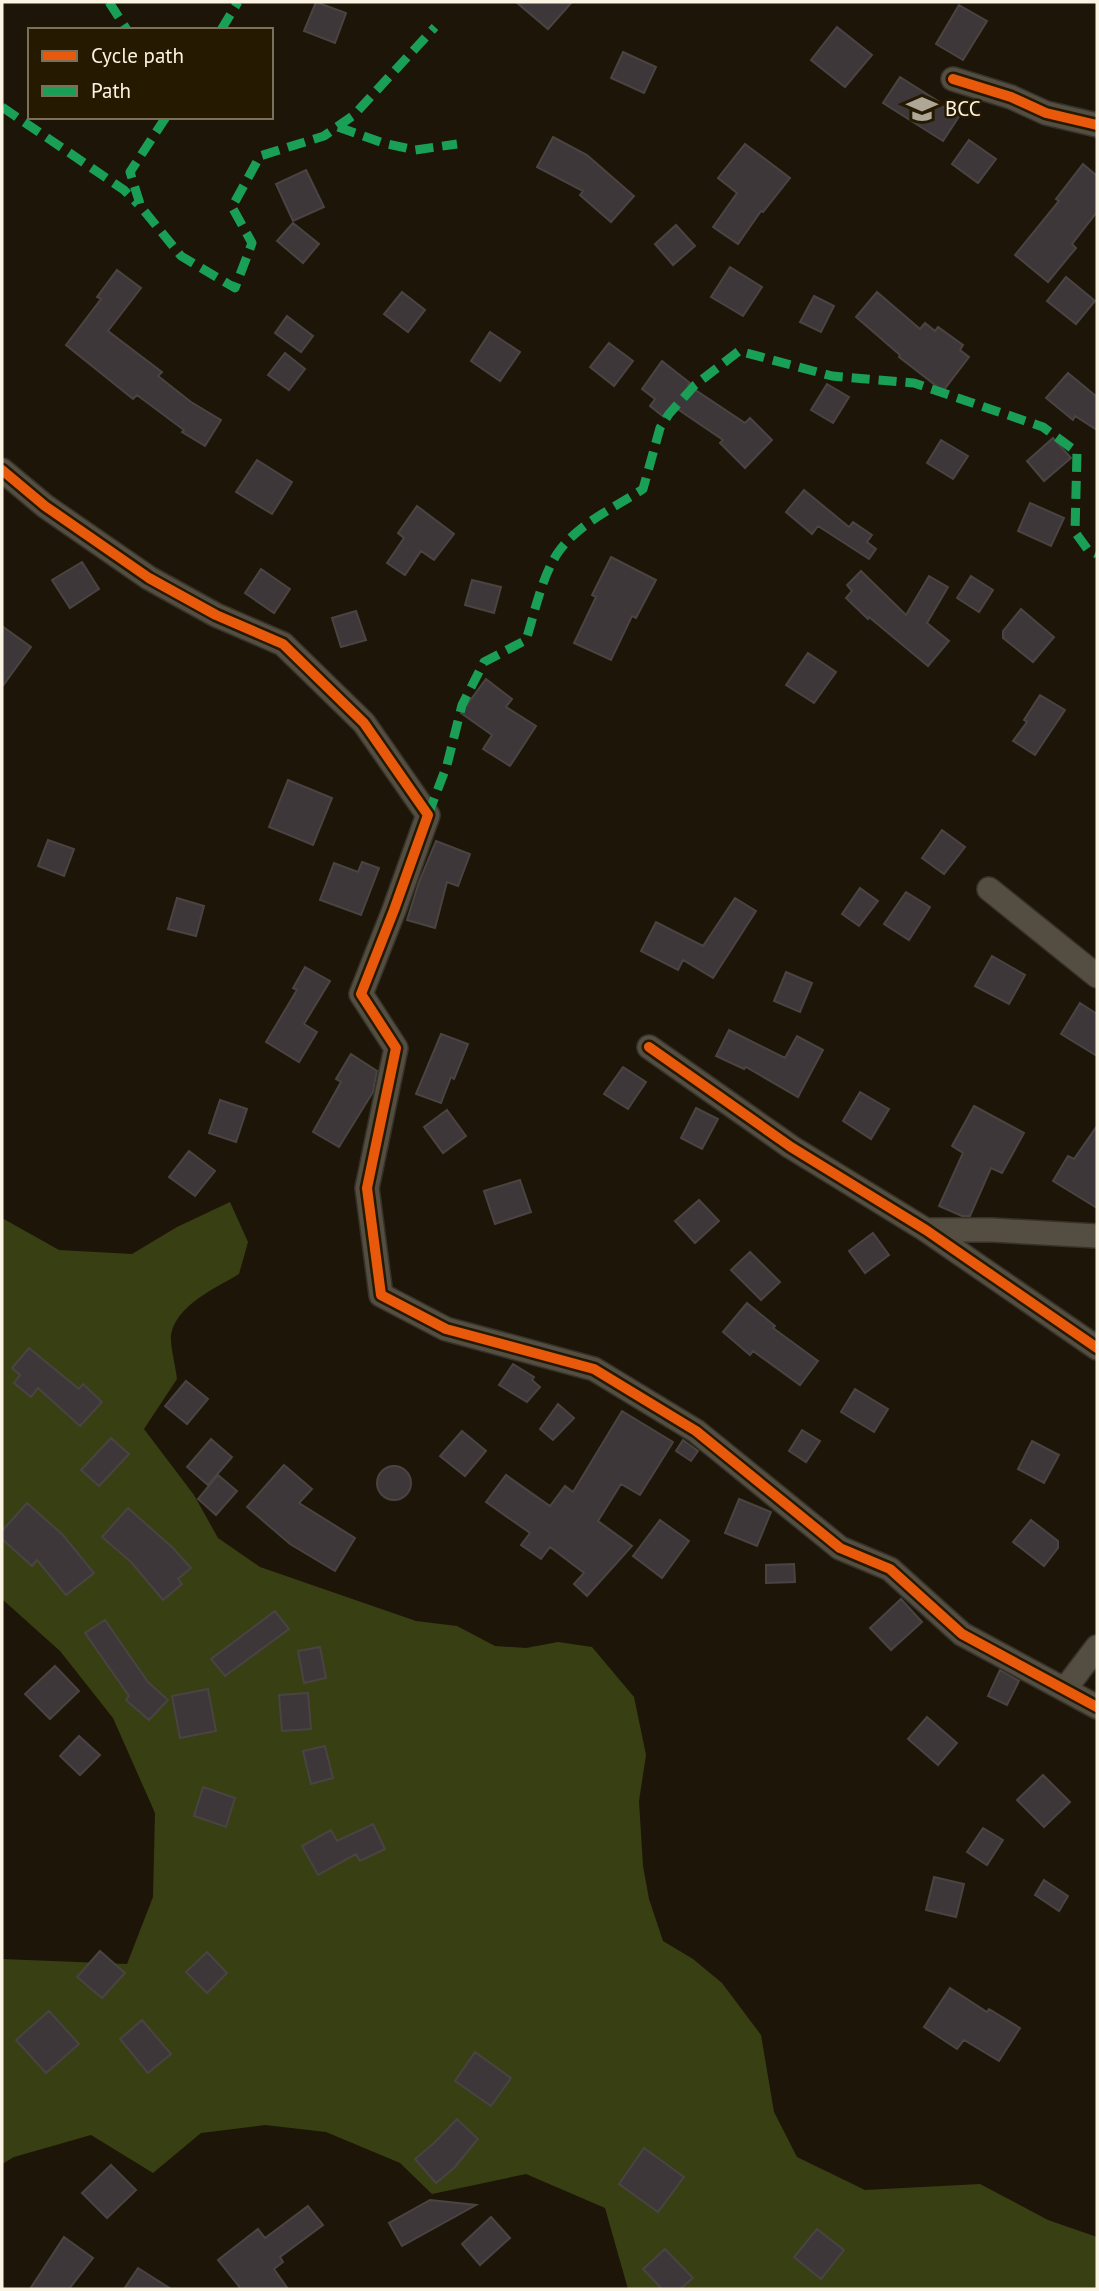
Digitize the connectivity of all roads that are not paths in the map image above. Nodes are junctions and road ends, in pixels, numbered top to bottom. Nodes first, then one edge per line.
1 (953, 79) dead end
2 (1097, 125) edge
3 (2, 470) edge
4 (989, 889) dead end
5 (1097, 976) edge
6 (649, 1047) dead end
7 (926, 1230) junction
8 (1097, 1236) edge
9 (1097, 1348) edge
10 (1097, 1647) edge
11 (1065, 1689) junction
12 (1097, 1707) edge

1 - 2 street
3 - 11 street
4 - 5 street
6 - 7 street
7 - 8 street
7 - 9 street
10 - 11 street
11 - 12 street

